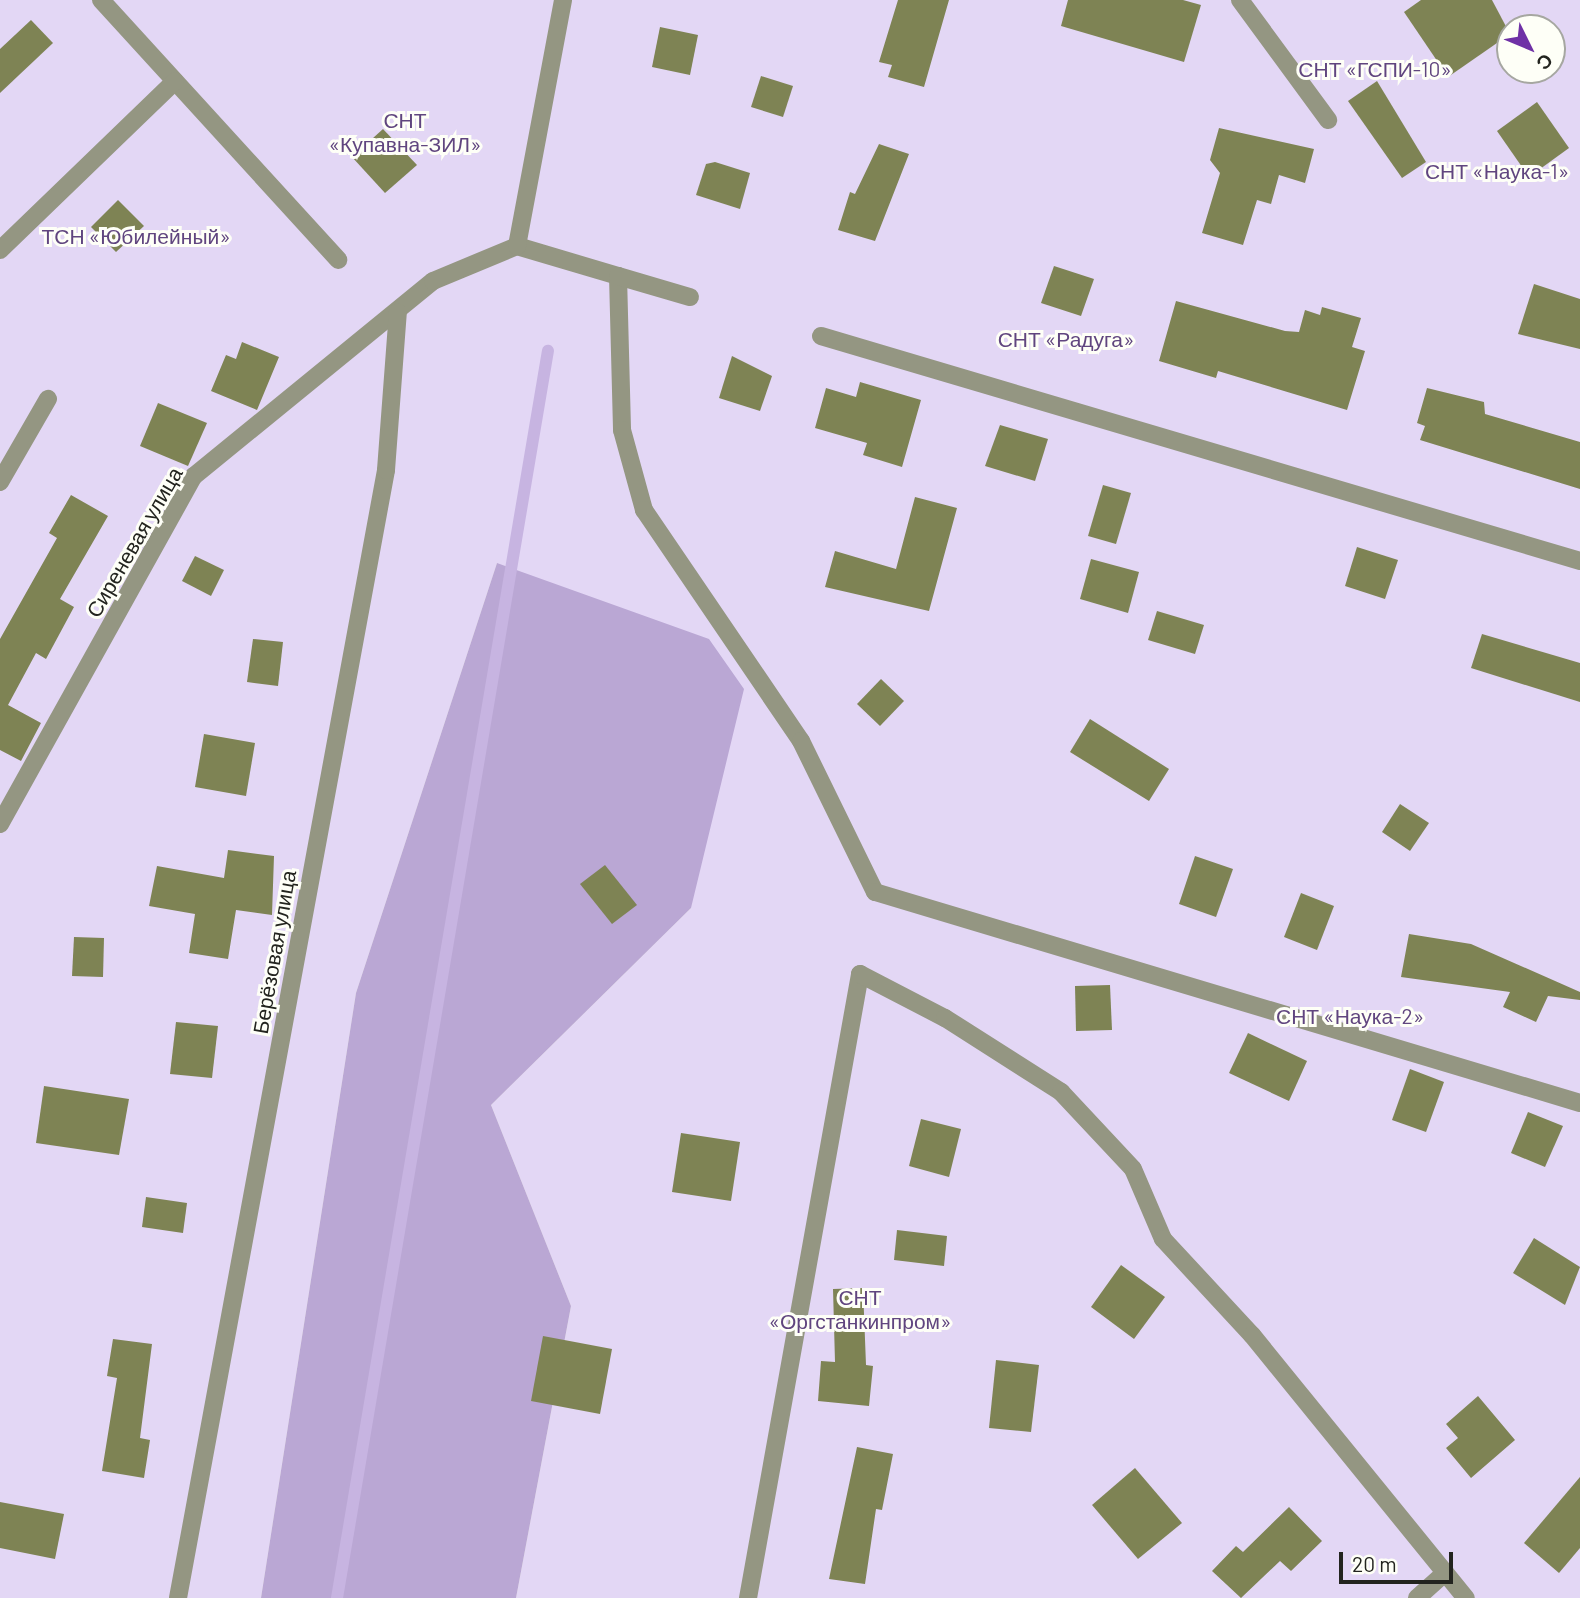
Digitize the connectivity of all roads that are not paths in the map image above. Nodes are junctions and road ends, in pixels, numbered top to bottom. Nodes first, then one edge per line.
1 (101, 0) edge
2 (562, 0) edge
3 (1240, 0) edge
4 (175, 81) junction
5 (1328, 120) dead end
6 (517, 246) junction
7 (0, 250) edge
8 (338, 260) dead end
9 (618, 276) junction
10 (690, 298) dead end
11 (398, 312) junction
12 (821, 336) dead end
13 (48, 399) dead end
14 (0, 482) edge
15 (1580, 561) edge
16 (0, 824) edge
17 (1580, 1103) edge
18 (1445, 1573) junction
19 (178, 1598) edge
20 (748, 1598) edge
21 (1418, 1598) edge
22 (1466, 1598) edge

1 - 4 street
2 - 6 street
3 - 5 street
4 - 7 street
4 - 8 street
6 - 9 street
6 - 11 street, Сиреневая улица
9 - 10 street
9 - 17 street
11 - 16 street, Сиреневая улица
11 - 19 street, Берёзовая улица
12 - 15 street
13 - 14 street
18 - 20 street
18 - 21 street
18 - 22 street

